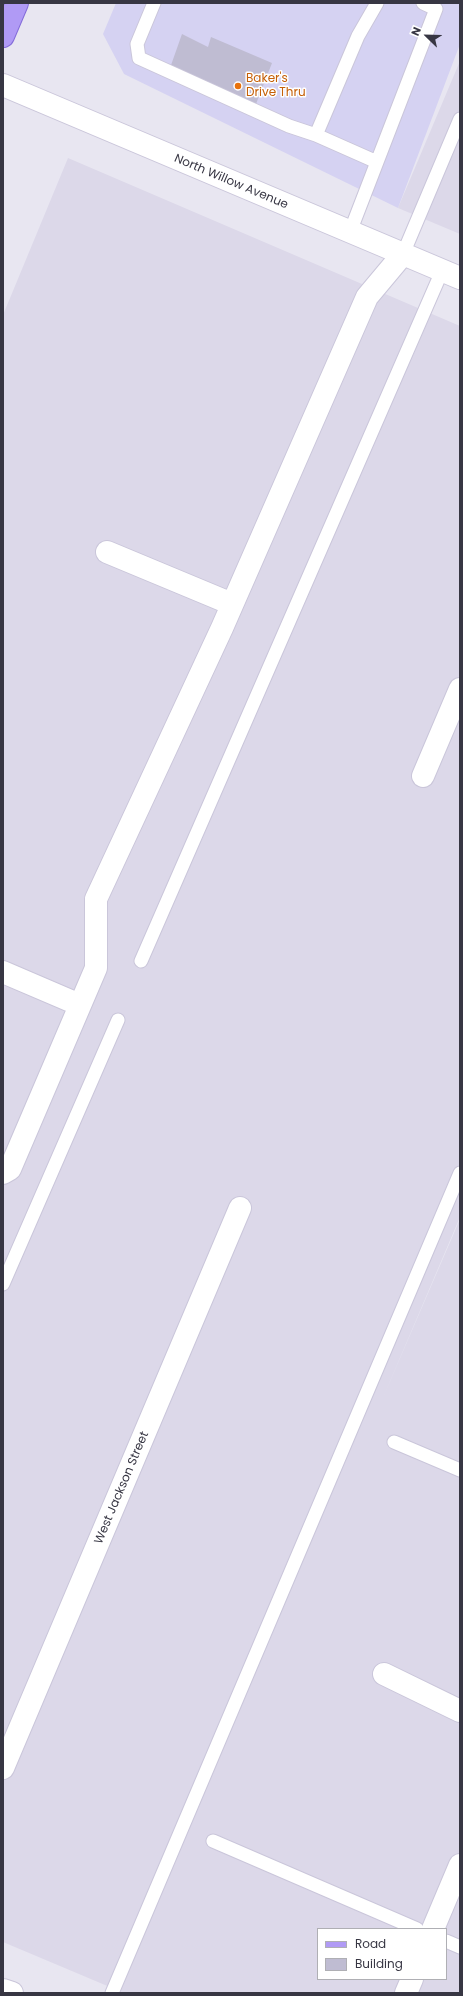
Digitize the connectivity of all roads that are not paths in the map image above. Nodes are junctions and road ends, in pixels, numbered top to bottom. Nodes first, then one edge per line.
1 (17, 3) edge
2 (154, 3) edge
3 (377, 3) edge
4 (423, 3) edge
5 (437, 6) edge
6 (3, 36) edge
7 (3, 86) edge
8 (460, 119) edge
9 (316, 135) junction
10 (377, 162) junction
11 (350, 232) junction
12 (403, 254) junction
13 (451, 274) edge
14 (107, 552) dead end
15 (232, 604) junction
16 (460, 689) edge
17 (423, 776) dead end
18 (141, 961) dead end
19 (3, 972) edge
20 (80, 1005) junction
21 (118, 1020) dead end
22 (3, 1173) edge
23 (460, 1173) edge
24 (240, 1208) dead end
25 (3, 1284) edge
26 (394, 1442) dead end
27 (460, 1470) edge
28 (384, 1674) dead end
29 (460, 1711) edge
30 (3, 1768) edge
31 (213, 1841) dead end
32 (460, 1865) edge
33 (415, 1928) edge
34 (433, 1928) edge
35 (447, 1941) edge
36 (460, 1947) edge
37 (412, 1980) edge
38 (3, 1990) edge
39 (12, 1993) edge
40 (112, 1993) edge
41 (406, 1993) edge

1 - 6 main road
2 - 9 lane
3 - 9 lane
4 - 5 lane
5 - 10 lane
7 - 11 street, North Willow Avenue
8 - 12 lane
9 - 10 lane
10 - 11 lane
11 - 12 street, North Willow Avenue
12 - 13 street, North Willow Avenue
12 - 15 street
13 - 18 lane
14 - 15 street
15 - 20 street
16 - 17 street
19 - 20 street
20 - 22 street
21 - 25 lane
23 - 40 lane
24 - 30 street, West Jackson Street
26 - 27 lane
28 - 29 street
31 - 33 lane
32 - 34 street
35 - 36 lane
37 - 41 street
38 - 39 street

